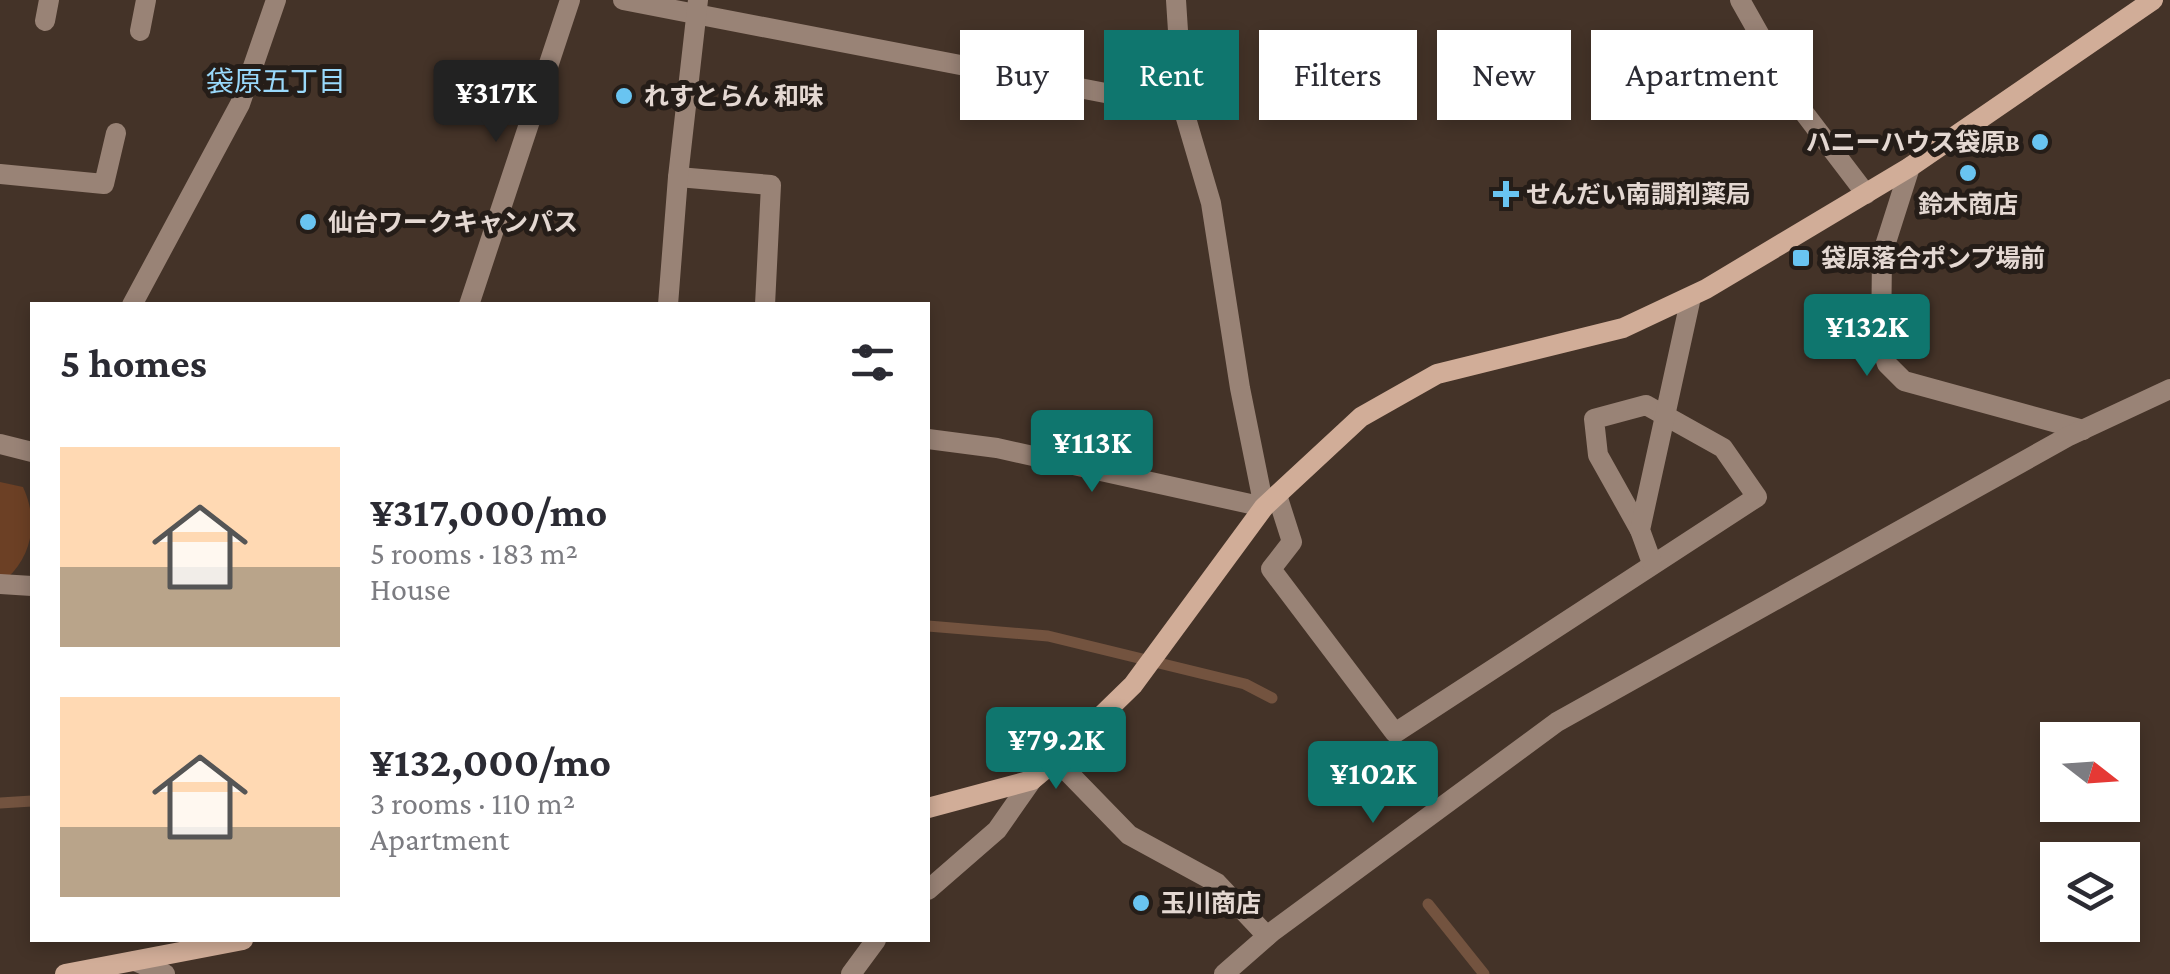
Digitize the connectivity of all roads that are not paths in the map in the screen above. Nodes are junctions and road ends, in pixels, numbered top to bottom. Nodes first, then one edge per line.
1 (146, 0) edge
2 (276, 0) edge
3 (570, 0) edge
4 (623, 0) edge
5 (1176, 0) edge
6 (1740, 0) edge
7 (2153, 0) edge
8 (697, 8) edge
9 (1178, 30) edge
10 (140, 31) dead end
11 (1104, 92) edge
12 (1187, 120) edge
13 (116, 132) dead end
14 (1910, 167) junction
15 (0, 174) edge
16 (678, 177) junction
17 (1866, 194) junction
18 (1692, 296) junction
19 (134, 302) edge
20 (470, 302) edge
21 (668, 302) edge
22 (765, 302) edge
23 (2170, 390) edge
24 (1665, 414) junction
25 (2084, 430) junction
26 (930, 439) edge
27 (0, 444) edge
28 (30, 452) edge
29 (1271, 501) junction
30 (1640, 530) junction
31 (1652, 563) junction
32 (0, 584) edge
33 (30, 586) edge
34 (1056, 760) junction
35 (1032, 780) junction
36 (930, 807) edge
37 (930, 888) edge
38 (1267, 936) junction
39 (231, 942) edge
40 (875, 942) edge
41 (135, 960) junction
42 (64, 974) edge
43 (165, 974) edge
44 (851, 974) edge
45 (1224, 974) edge

1 - 10 street
2 - 19 street
3 - 20 street
4 - 8 street
5 - 9 street
6 - 17 street
7 - 14 street
8 - 11 street
8 - 16 street
12 - 29 street
13 - 15 street
14 - 17 street
14 - 25 street
16 - 21 street
16 - 22 street
17 - 18 street
18 - 24 street
18 - 29 street
23 - 25 street
24 - 30 street
24 - 30 street
24 - 31 street
25 - 38 street
26 - 29 street
27 - 28 street
29 - 31 street
29 - 34 street
30 - 31 street
32 - 33 street
34 - 35 street
34 - 38 street
35 - 36 street
35 - 37 street
38 - 45 street
39 - 41 street
40 - 44 street
41 - 42 street
41 - 43 street

